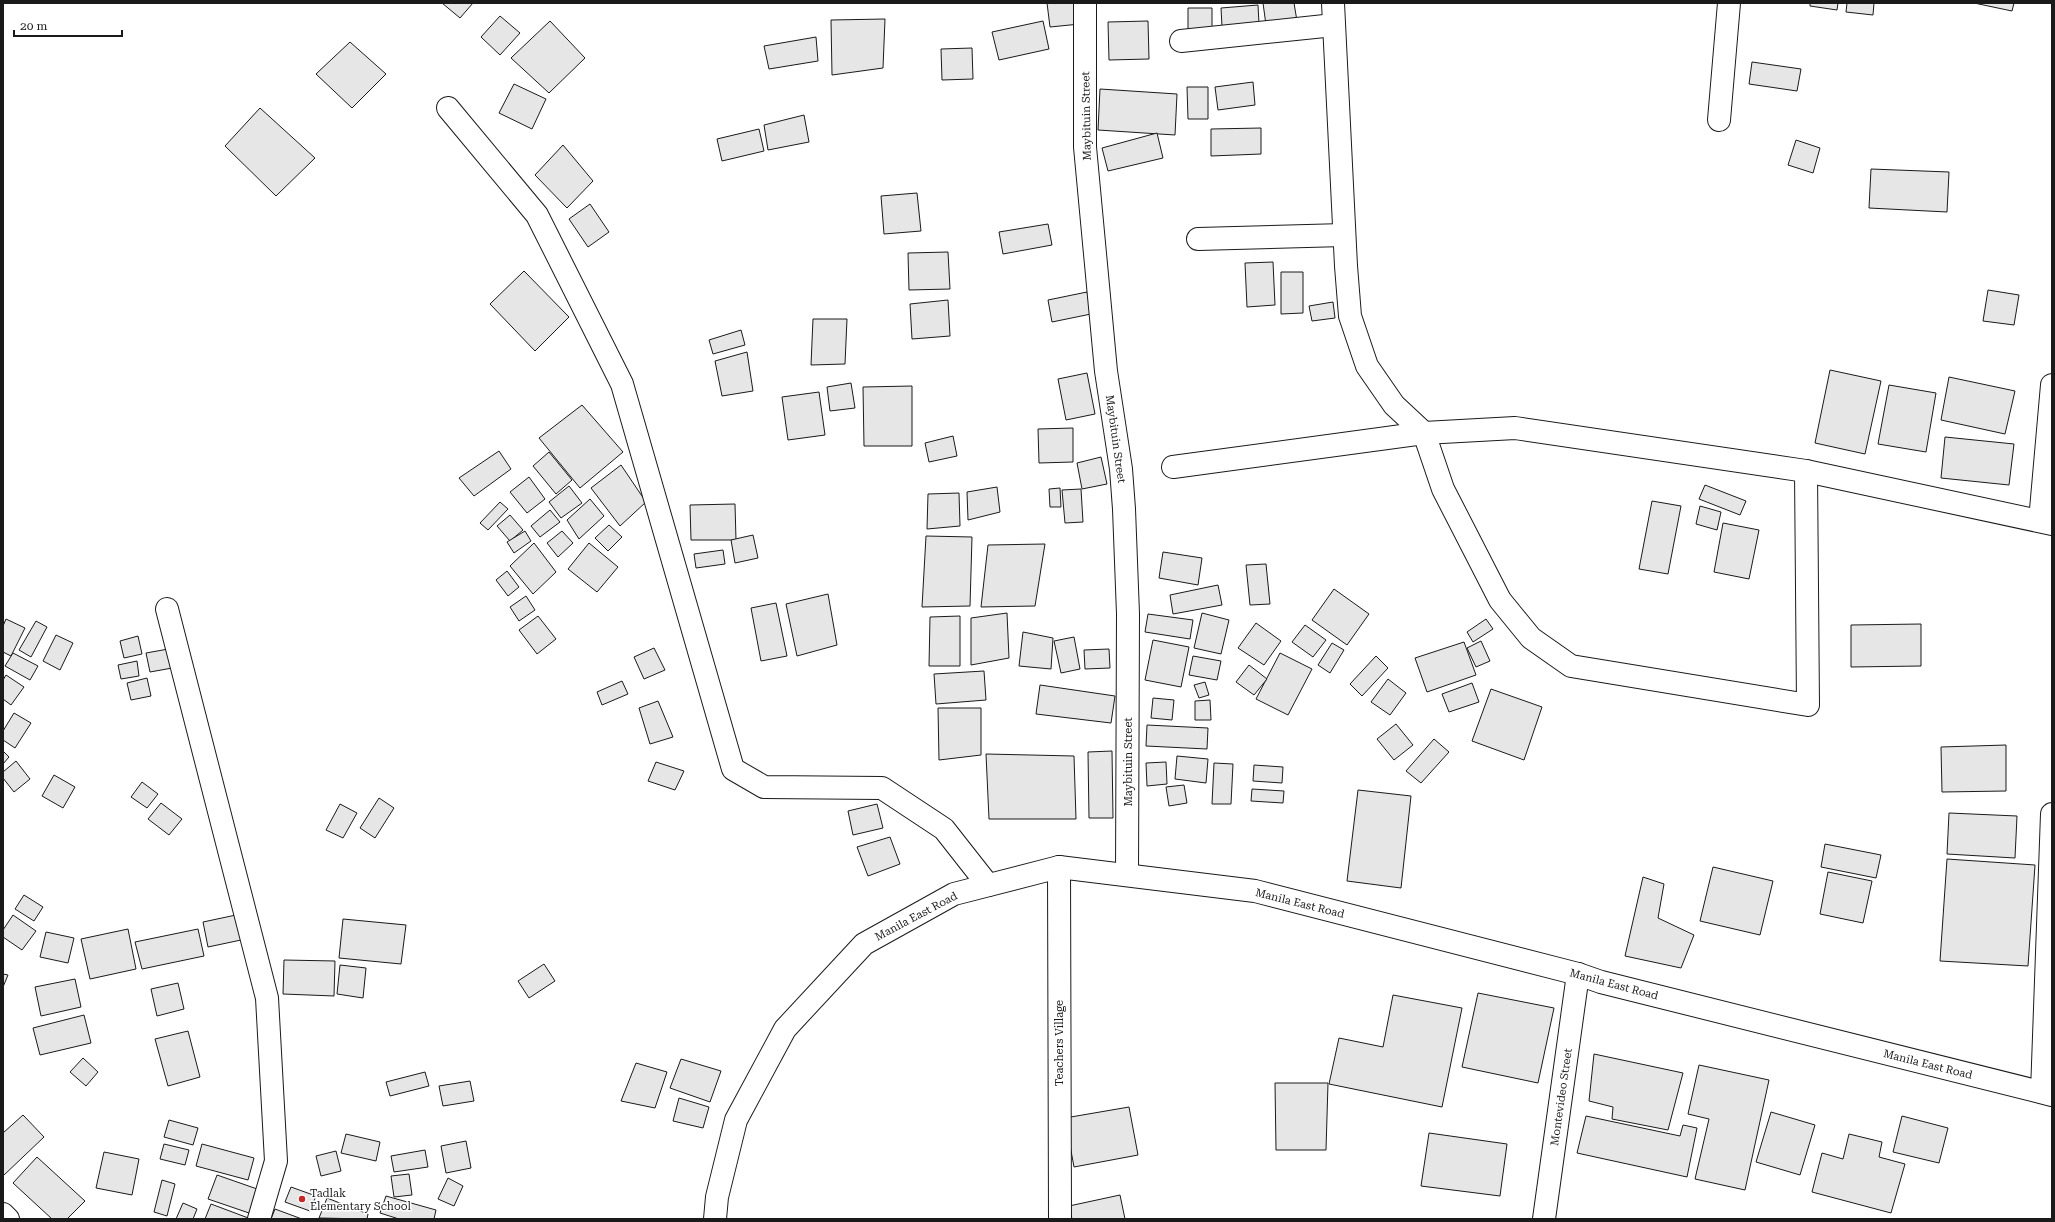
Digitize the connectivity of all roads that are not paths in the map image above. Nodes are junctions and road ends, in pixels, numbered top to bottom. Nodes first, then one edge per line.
1 (1085, 3) edge
2 (1332, 3) edge
3 (1729, 3) edge
4 (1334, 25) junction
5 (1181, 41) dead end
6 (448, 108) dead end
7 (1719, 120) dead end
8 (1344, 235) junction
9 (1198, 239) dead end
10 (2052, 386) edge
11 (1424, 433) junction
12 (1173, 467) dead end
13 (1806, 471) junction
14 (2046, 523) edge
15 (167, 609) dead end
16 (2052, 814) edge
17 (1059, 867) junction
18 (1128, 876) junction
19 (988, 885) junction
20 (1578, 974) junction
21 (2047, 1093) edge
22 (3, 1214) edge
23 (8, 1219) edge
24 (259, 1219) edge
25 (715, 1219) edge
26 (1060, 1219) edge
27 (1544, 1219) edge

1 - 18 street, Maybituin Street
2 - 4 street
3 - 7 street
4 - 5 street
4 - 8 street
6 - 19 street
8 - 9 street
8 - 11 street
10 - 14 street
11 - 12 street
11 - 13 street
11 - 13 street
13 - 14 street
15 - 24 street
16 - 21 street
17 - 18 street, Manila East Road
17 - 19 street, Manila East Road
17 - 26 street, Teachers Village
18 - 20 street, Manila East Road
19 - 25 street, Manila East Road
20 - 21 street, Manila East Road
20 - 27 street, Montevideo Street
22 - 23 street

